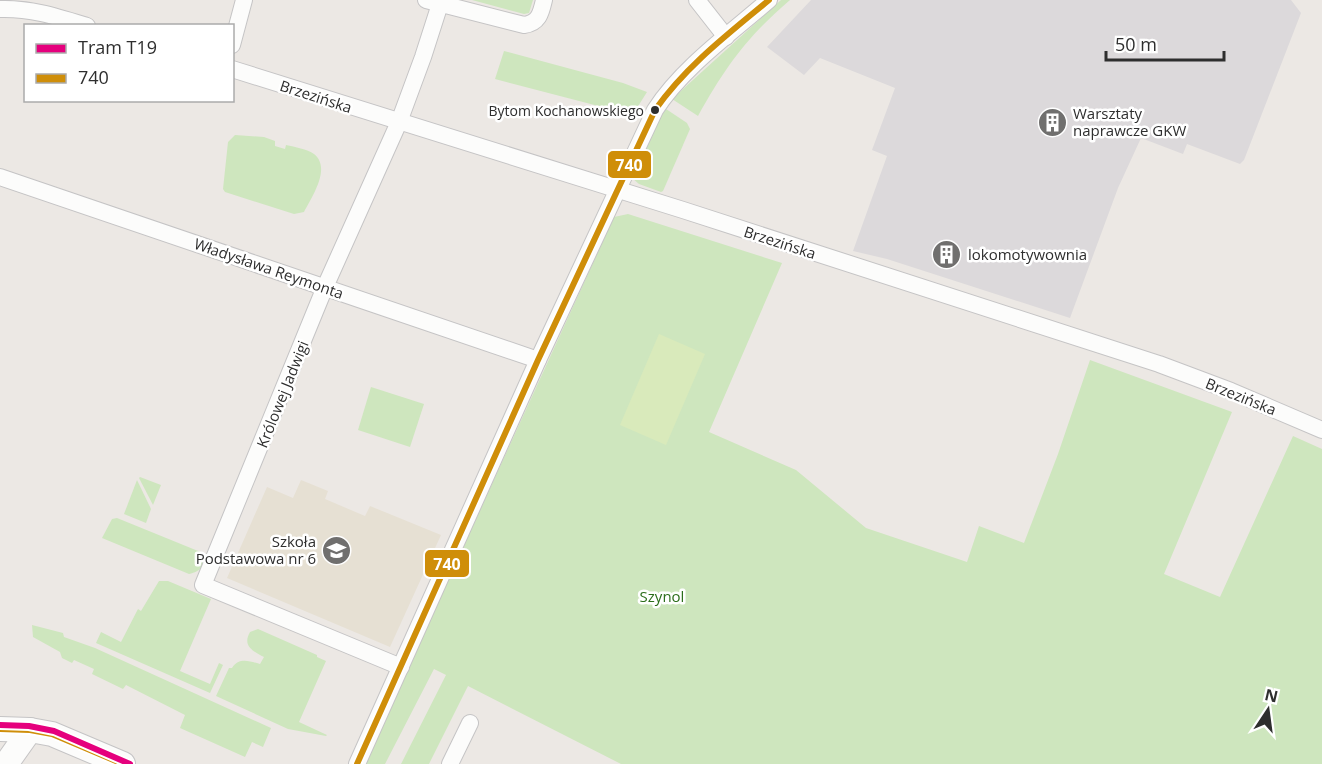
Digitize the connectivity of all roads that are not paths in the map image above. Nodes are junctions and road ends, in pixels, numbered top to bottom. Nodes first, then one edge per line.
1 (244, 0) edge
2 (544, 0) edge
3 (697, 0) edge
4 (769, 0) edge
5 (433, 2) edge
6 (0, 9) edge
7 (81, 24) edge
8 (234, 38) edge
9 (726, 38) junction
10 (234, 70) edge
11 (399, 122) junction
12 (0, 177) edge
13 (618, 190) junction
14 (325, 287) junction
15 (538, 360) junction
16 (1322, 430) edge
17 (401, 667) junction
18 (470, 723) dead end
19 (0, 729) edge
20 (30, 730) junction
21 (6, 764) edge
22 (123, 764) edge
23 (357, 764) edge
24 (450, 764) edge

1 - 8 street
2 - 5 street
3 - 9 street
4 - 9 street
5 - 11 street, Królowej Jadwigi
6 - 7 street
9 - 13 street
10 - 11 street, Brzezińska
11 - 13 street, Brzezińska
11 - 14 street, Królowej Jadwigi
12 - 14 street, Władysława Reymonta
13 - 15 street
13 - 16 street, Brzezińska
14 - 15 street, Władysława Reymonta
14 - 17 street, Królowej Jadwigi
15 - 17 street
17 - 23 street
18 - 24 street
19 - 20 main road
20 - 21 main road
20 - 22 main road

